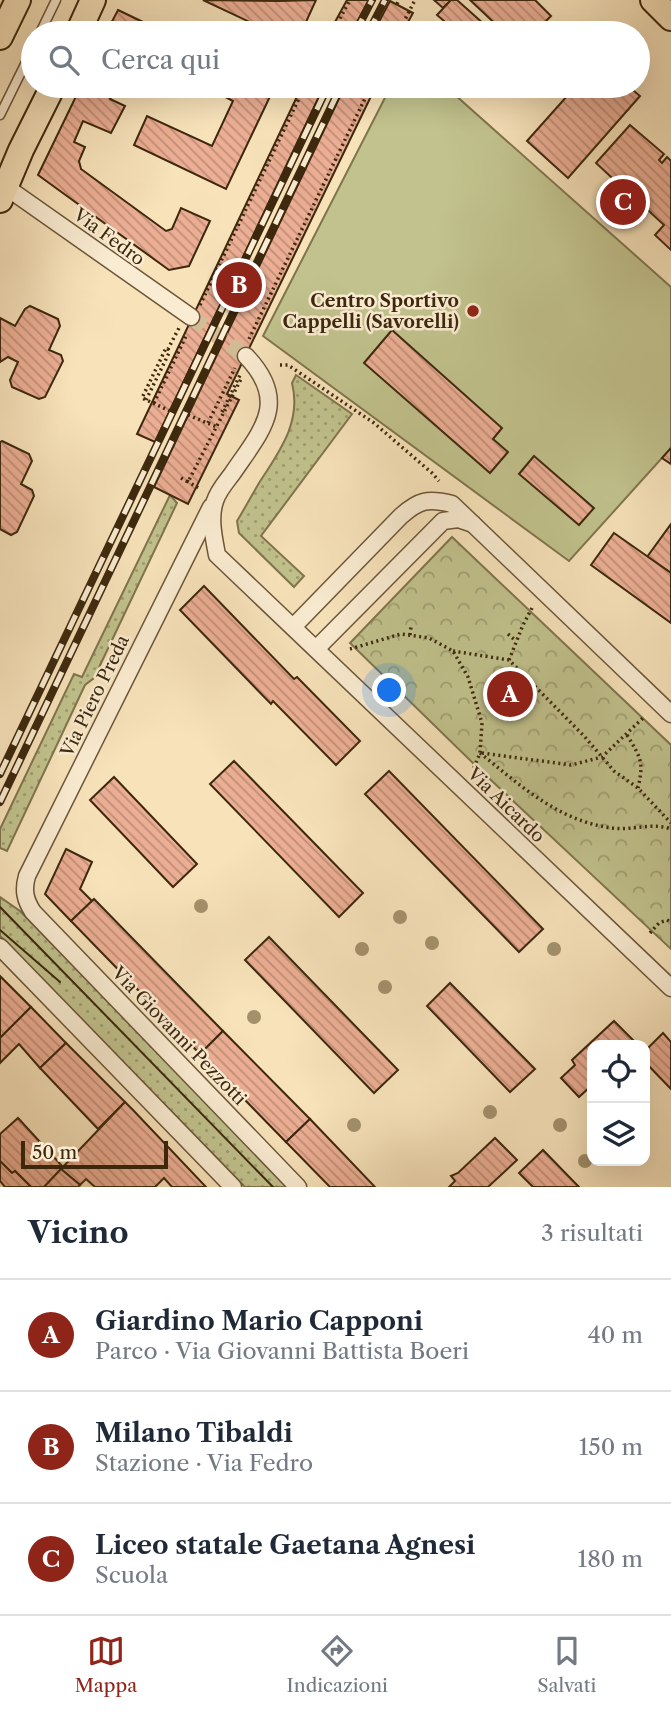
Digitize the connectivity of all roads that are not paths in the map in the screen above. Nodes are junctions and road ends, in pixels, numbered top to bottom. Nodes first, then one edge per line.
1 (18, 0) edge
2 (56, 0) edge
3 (93, 0) edge
4 (653, 0) edge
5 (671, 18) edge
6 (46, 21) edge
7 (83, 21) edge
8 (0, 37) edge
9 (21, 72) edge
10 (47, 98) edge
11 (0, 115) edge
12 (1, 187) edge
13 (190, 320) tunnel mouth
14 (243, 355) tunnel mouth
15 (215, 499) junction
16 (473, 524) junction
17 (217, 555) junction
18 (177, 575) junction
19 (293, 627) junction
20 (316, 649) junction
21 (671, 714) edge
22 (33, 912) joint
23 (0, 947) edge
24 (671, 988) edge
25 (233, 1187) edge
26 (298, 1187) edge

1 - 8 main road
2 - 6 lane
3 - 7 main road
4 - 5 main road
9 - 11 lane
10 - 12 main road
12 - 13 street, Via Fedro
14 - 15 street, Via Piero Preda
15 - 17 street
15 - 18 street, Via Piero Preda
16 - 19 street
16 - 20 street
16 - 21 street
17 - 18 street
17 - 19 street, Via Aicardo
18 - 22 street, Via Piero Preda
19 - 20 street, Via Aicardo
20 - 24 street, Via Aicardo
22 - 26 street, Via Giovanni Pezzotti
23 - 25 street

